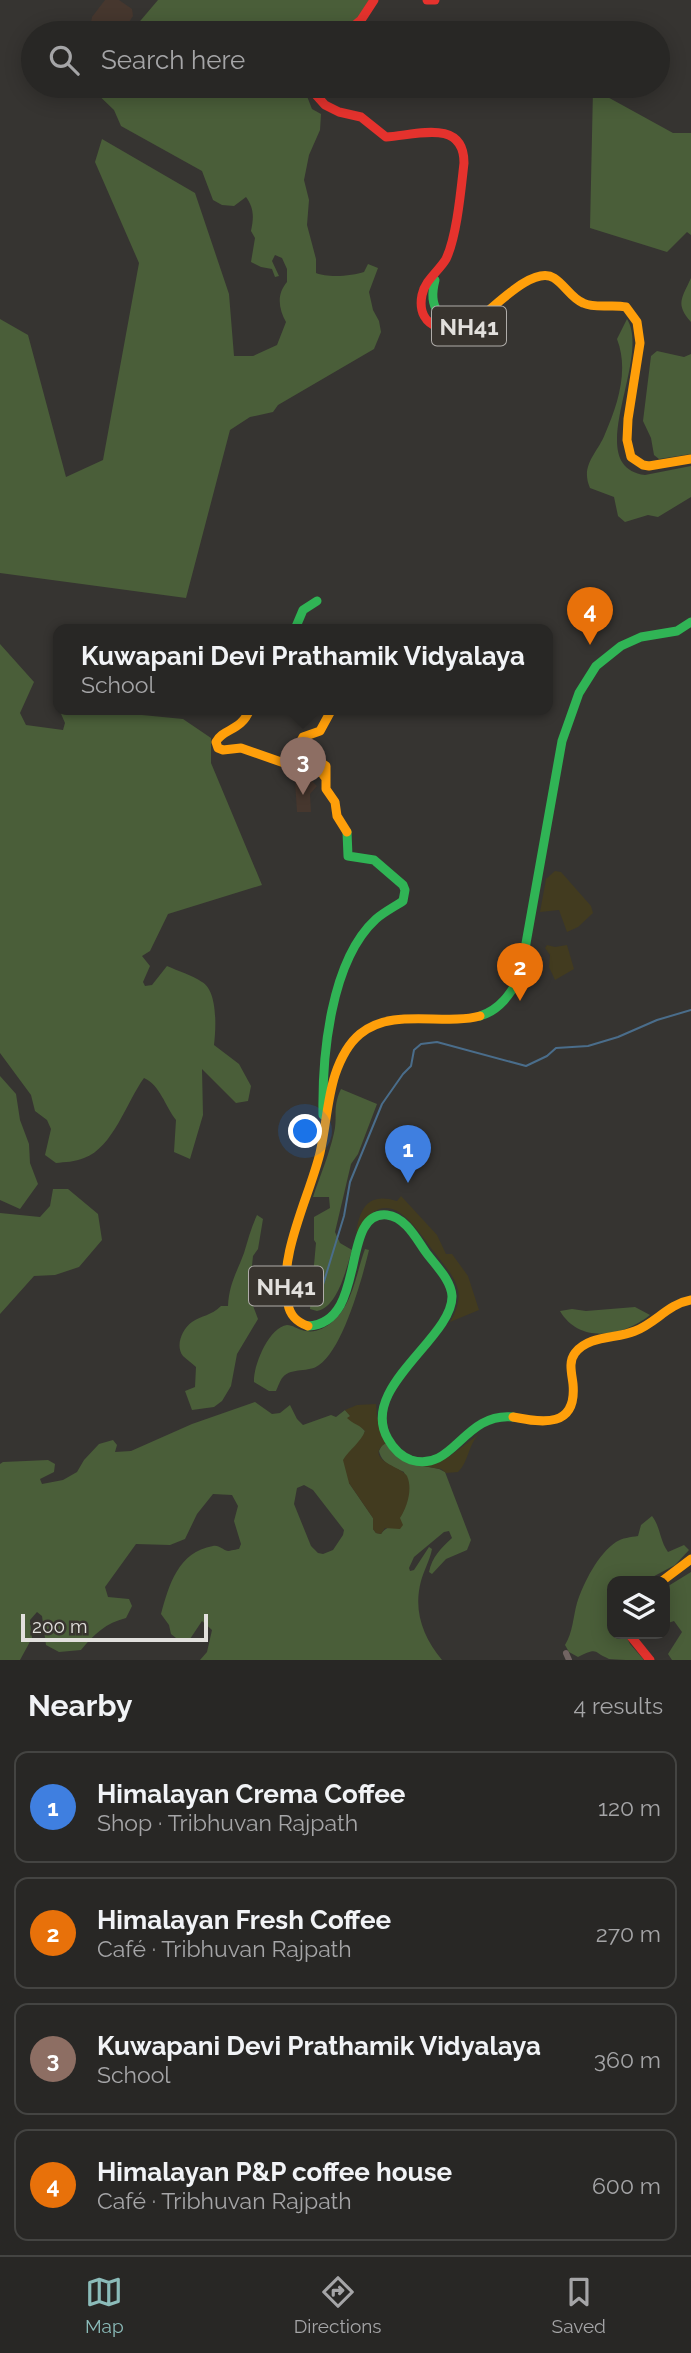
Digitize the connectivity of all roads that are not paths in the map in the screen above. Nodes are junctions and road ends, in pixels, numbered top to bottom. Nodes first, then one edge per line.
1 (374, 0) edge
2 (427, 0) edge
3 (435, 0) edge
4 (360, 21) edge
5 (319, 98) edge
6 (691, 459) edge
7 (317, 601) dead end
8 (691, 622) edge
9 (297, 624) edge
10 (247, 715) edge
11 (329, 715) edge
12 (326, 781) junction
13 (324, 1131) junction
14 (691, 1300) edge
15 (691, 1559) edge
16 (669, 1576) edge
17 (633, 1639) edge
18 (650, 1660) edge

1 - 4 main road
2 - 3 main road
5 - 6 main road, NH41
7 - 9 main road
8 - 13 main road, NH41
10 - 12 main road
11 - 12 main road
12 - 13 main road
13 - 14 main road, NH41
15 - 16 main road
17 - 18 main road

